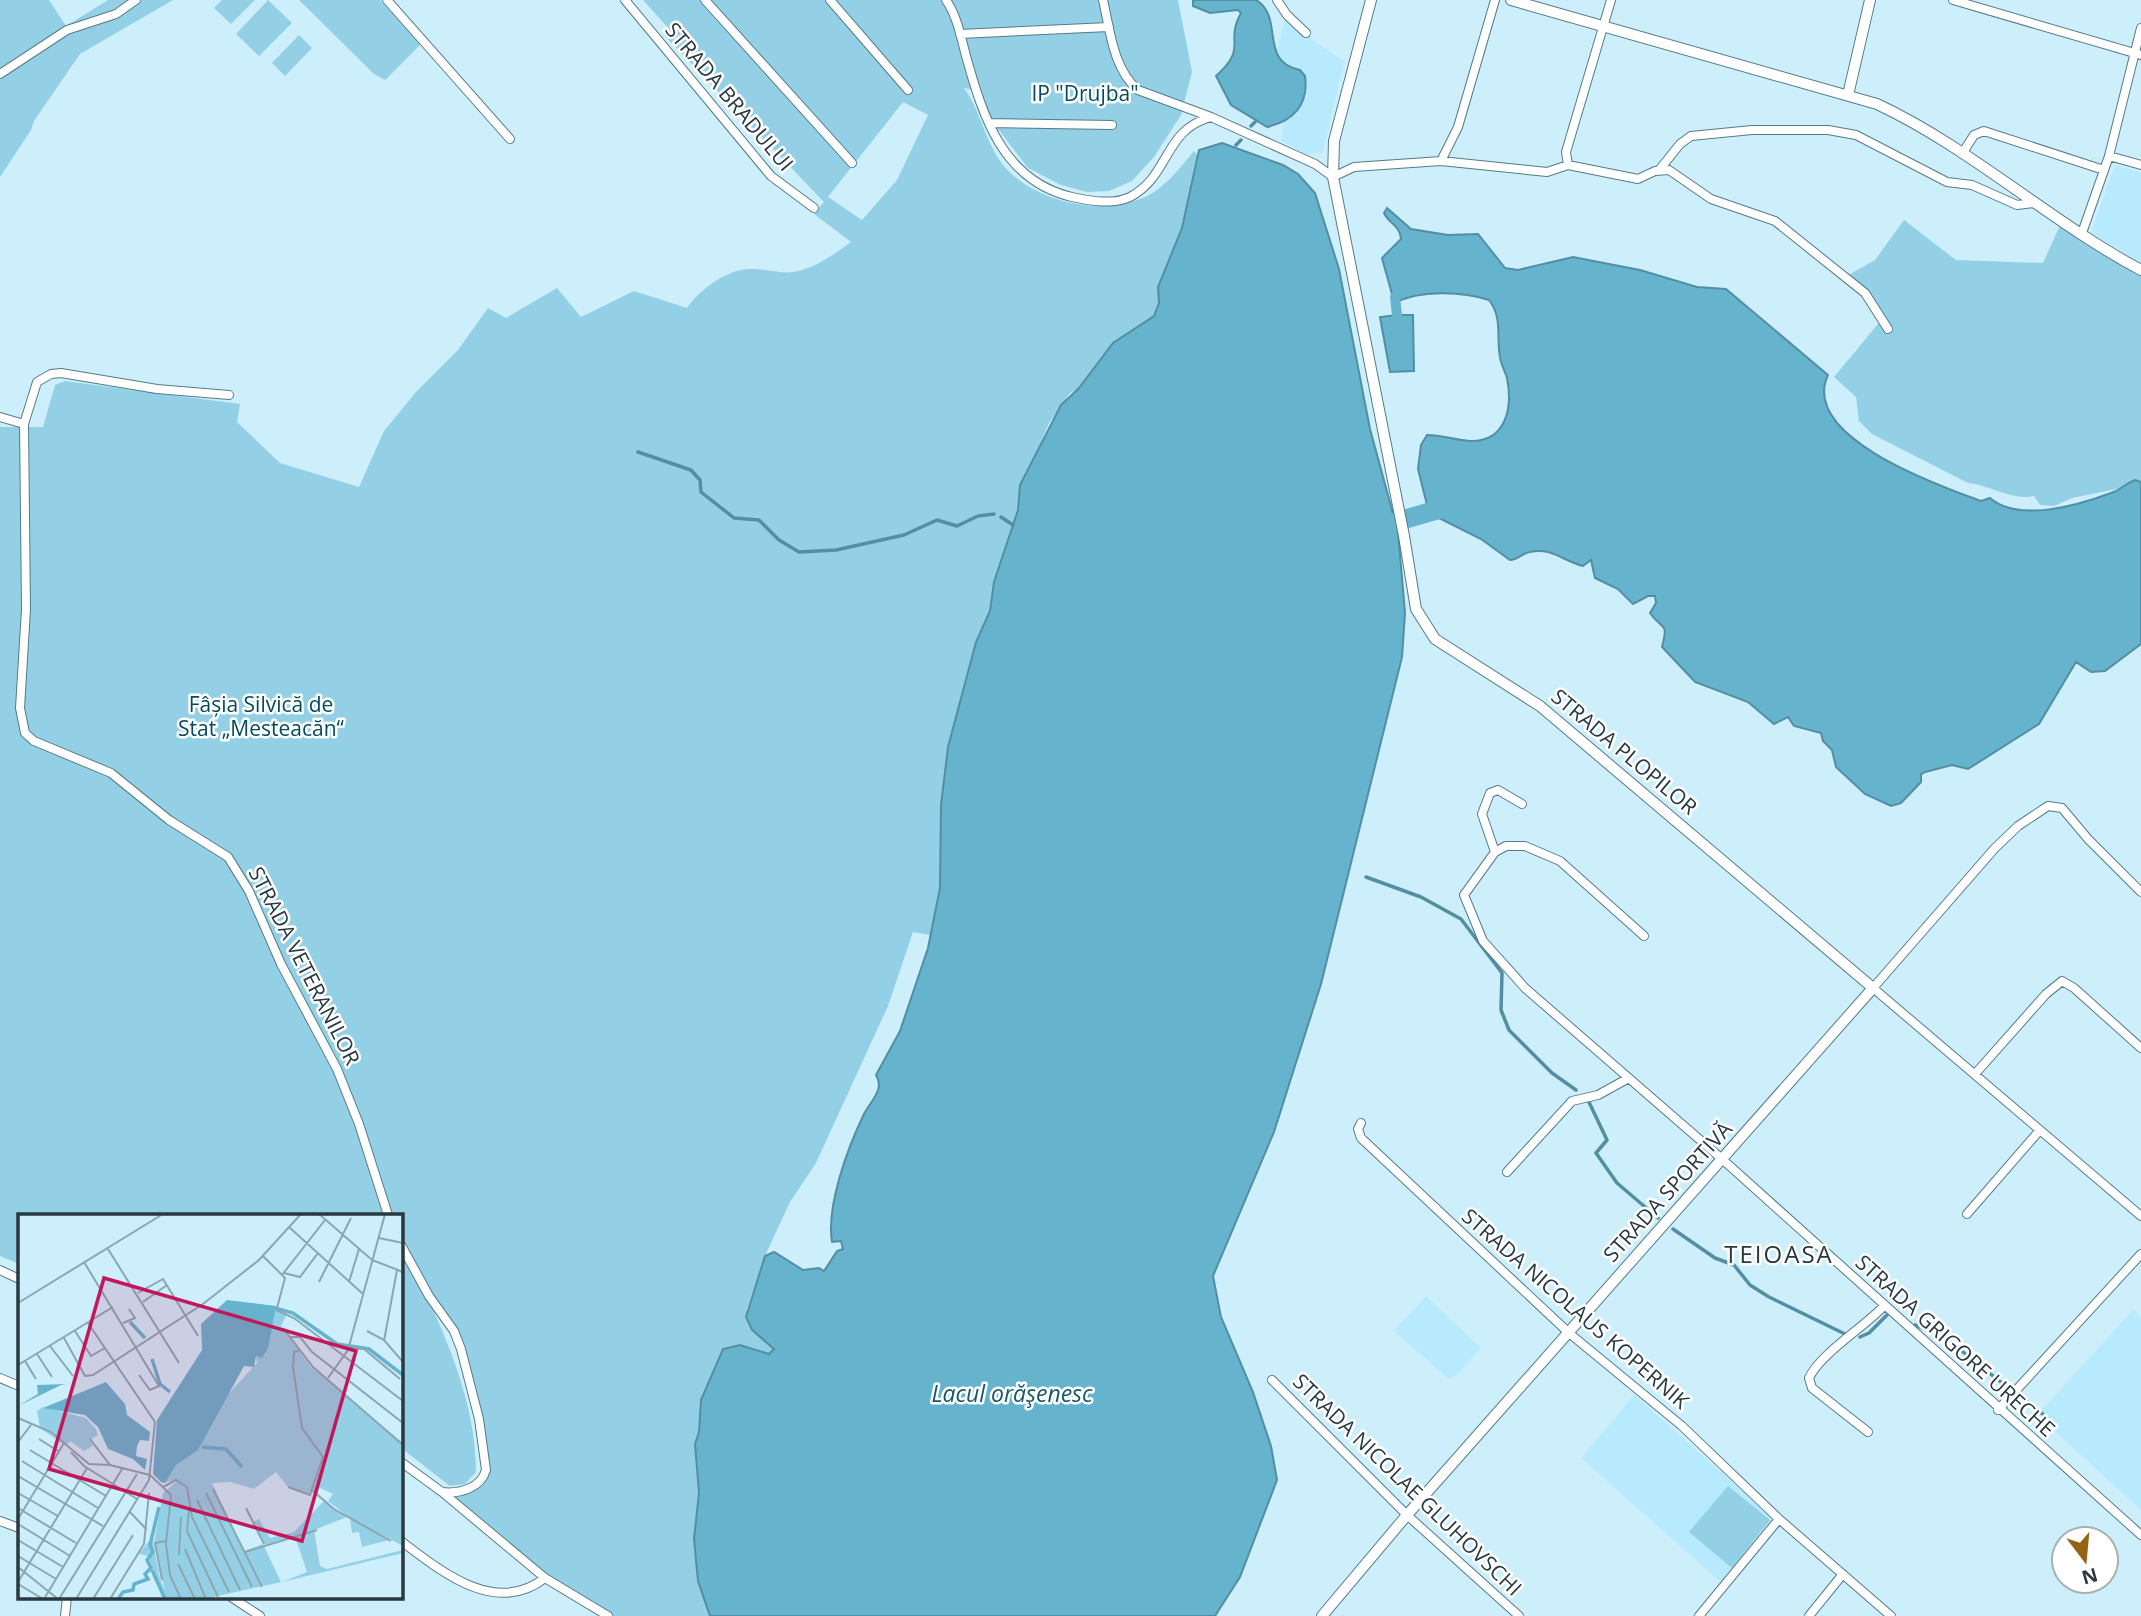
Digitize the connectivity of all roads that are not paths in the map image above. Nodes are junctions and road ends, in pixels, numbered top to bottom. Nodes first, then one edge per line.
1 (136, 0) edge
2 (387, 0) edge
3 (625, 0) edge
4 (705, 0) edge
5 (830, 0) edge
6 (1103, 0) edge
7 (1277, 0) edge
8 (1371, 0) edge
9 (1495, 0) edge
10 (1511, 0) edge
11 (1611, 0) edge
12 (1871, 0) edge
13 (1953, 0) edge
14 (949, 2) edge
15 (1604, 24) junction
16 (1110, 27) junction
17 (2141, 28) edge
18 (1306, 33) dead end
19 (960, 34) junction
20 (2137, 54) edge
21 (0, 74) edge
22 (908, 90) dead end
23 (1848, 95) junction
24 (1211, 117) junction
25 (989, 123) junction
26 (1112, 125) dead end
27 (510, 139) dead end
28 (1962, 154) junction
29 (2109, 156) junction
30 (1441, 161) junction
31 (852, 163) dead end
32 (1568, 165) junction
33 (2141, 165) edge
34 (1660, 169) junction
35 (2104, 170) junction
36 (1333, 177) junction
37 (2034, 203) junction
38 (814, 208) dead end
39 (2082, 233) junction
40 (2141, 270) edge
41 (1888, 330) dead end
42 (229, 395) dead end
43 (0, 417) edge
44 (24, 424) junction
45 (1522, 804) dead end
46 (1495, 852) junction
47 (2141, 892) edge
48 (1644, 936) dead end
49 (1873, 988) junction
50 (2141, 1048) edge
51 (1975, 1074) junction
52 (1627, 1079) junction
53 (1361, 1123) dead end
54 (2040, 1130) junction
55 (1722, 1159) junction
56 (1507, 1172) dead end
57 (388, 1214) edge
58 (1967, 1214) dead end
59 (2141, 1216) edge
60 (402, 1247) edge
61 (2141, 1254) edge
62 (0, 1270) edge
63 (18, 1279) edge
64 (1884, 1306) junction
65 (1569, 1333) junction
66 (0, 1378) edge
67 (1272, 1380) dead end
68 (18, 1386) edge
69 (1998, 1410) junction
70 (1868, 1432) dead end
71 (402, 1463) edge
72 (442, 1492) junction
73 (1406, 1515) junction
74 (1779, 1519) junction
75 (0, 1521) edge
76 (18, 1528) edge
77 (2141, 1535) edge
78 (402, 1542) edge
79 (1843, 1574) junction
80 (545, 1577) junction
81 (67, 1598) edge
82 (233, 1598) edge
83 (65, 1616) edge
84 (260, 1616) edge
85 (608, 1616) edge
86 (1322, 1616) edge
87 (1519, 1616) edge
88 (1699, 1616) edge
89 (1809, 1616) edge
90 (1891, 1616) edge

1 - 21 street
2 - 27 street
3 - 38 street, STRADA BRADULUI
4 - 31 street
5 - 22 street
6 - 16 street
7 - 18 street
8 - 36 street, STRADA PLOPILOR
9 - 30 street
10 - 15 street
11 - 15 street
12 - 23 street
13 - 20 street
14 - 19 street
15 - 23 street
15 - 32 street
16 - 19 street
16 - 24 street
17 - 20 street
19 - 25 street
20 - 29 street
23 - 28 street
24 - 25 street
24 - 36 street
25 - 26 street
28 - 35 street
28 - 37 street
29 - 33 street
29 - 35 street
30 - 32 street
30 - 36 street
32 - 34 street
34 - 37 street
34 - 41 street
35 - 39 street
36 - 49 street, STRADA PLOPILOR
37 - 39 street
39 - 40 street
42 - 44 street, STRADA VETERANILOR
43 - 44 street
44 - 57 street, STRADA VETERANILOR
45 - 46 street
46 - 48 street
46 - 52 street, STRADA GRIGORE URECHE
47 - 49 street, STRADA SPORTIVĂ
49 - 51 street, STRADA PLOPILOR
49 - 55 street, STRADA SPORTIVĂ
50 - 51 street
51 - 54 street, STRADA PLOPILOR
52 - 55 street, STRADA GRIGORE URECHE
52 - 56 street
53 - 65 street, STRADA NICOLAUS KOPERNIK
54 - 58 street
54 - 59 street, STRADA PLOPILOR
55 - 64 street, STRADA GRIGORE URECHE
55 - 65 street, STRADA SPORTIVĂ
60 - 72 street
61 - 69 street
62 - 63 street
64 - 69 street, STRADA GRIGORE URECHE
64 - 70 street
65 - 73 street, STRADA SPORTIVĂ
65 - 74 street, STRADA NICOLAUS KOPERNIK
66 - 68 street
67 - 73 street, STRADA NICOLAE GLUHOVSCHI
69 - 77 street, STRADA GRIGORE URECHE
71 - 72 street
72 - 80 street
73 - 86 street, STRADA SPORTIVĂ
73 - 87 street, STRADA NICOLAE GLUHOVSCHI
74 - 79 street, STRADA NICOLAUS KOPERNIK
74 - 88 street
75 - 76 street
78 - 80 street
79 - 89 street
79 - 90 street, STRADA NICOLAUS KOPERNIK
80 - 85 street
81 - 83 street
82 - 84 street

